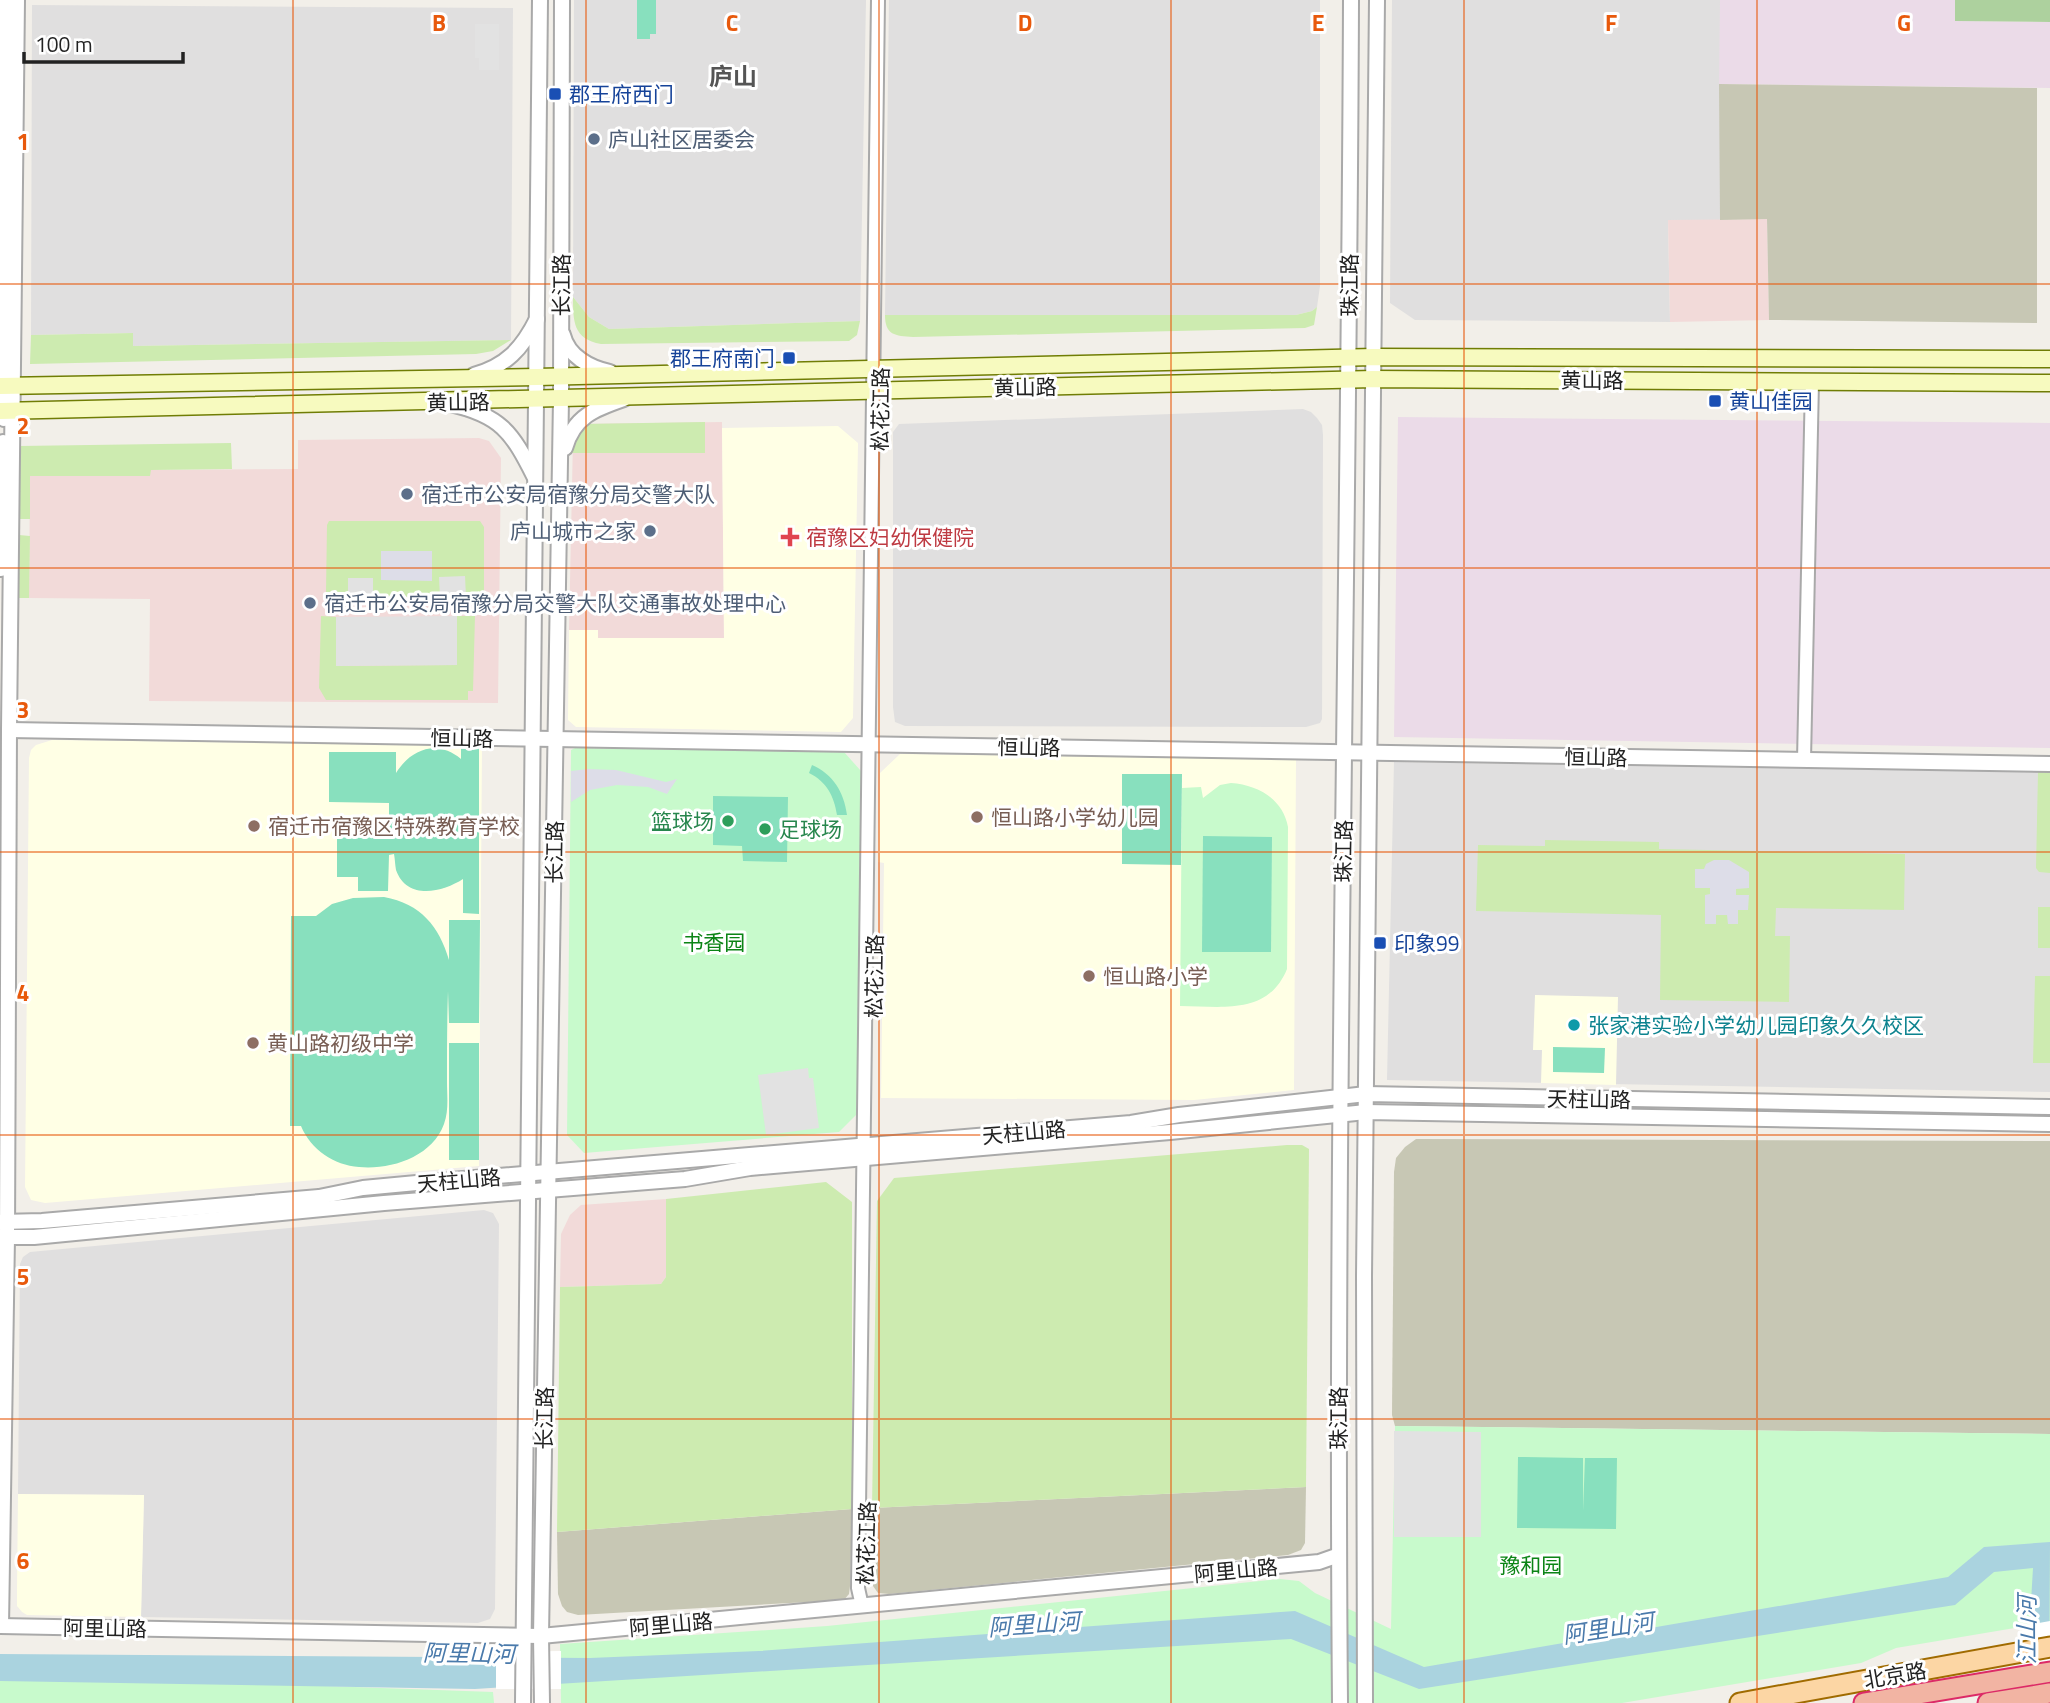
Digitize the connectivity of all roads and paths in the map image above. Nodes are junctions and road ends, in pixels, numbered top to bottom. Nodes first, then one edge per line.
1 (7, 0) edge
2 (18, 0) edge
3 (540, 0) edge
4 (562, 0) edge
5 (878, 0) edge
6 (884, 0) edge
7 (1351, 0) edge
8 (1377, 0) edge
9 (1349, 124) junction
10 (1376, 124) junction
11 (538, 318) junction
12 (561, 325) junction
13 (1373, 357) junction
14 (1349, 358) junction
15 (2050, 359) edge
16 (877, 369) junction
17 (621, 375) junction
18 (561, 376) junction
19 (537, 377) junction
20 (463, 378) junction
21 (1373, 379) junction
22 (1349, 380) junction
23 (1812, 382) junction
24 (2050, 383) edge
25 (6, 386) edge
26 (877, 391) junction
27 (629, 398) junction
28 (537, 400) junction
29 (561, 400) junction
30 (439, 402) junction
31 (6, 411) edge
32 (560, 470) junction
33 (536, 479) junction
34 (0, 662) edge
35 (9, 727) junction
36 (533, 736) junction
37 (555, 736) junction
38 (873, 741) junction
39 (1345, 749) junction
40 (1369, 749) junction
41 (1804, 756) junction
42 (2050, 757) edge
43 (2050, 764) edge
44 (1343, 882) junction
45 (1368, 882) junction
46 (1366, 1094) junction
47 (1341, 1097) junction
48 (2050, 1107) edge
49 (1366, 1112) junction
50 (1341, 1116) junction
51 (2050, 1124) edge
52 (868, 1152) junction
53 (548, 1172) junction
54 (528, 1174) junction
55 (548, 1191) junction
56 (528, 1192) junction
57 (4, 1221) edge
58 (4, 1237) edge
59 (1339, 1555) junction
60 (862, 1606) junction
61 (0, 1626) edge
62 (523, 1636) junction
63 (541, 1636) junction
64 (2050, 1647) edge
65 (2050, 1672) edge
66 (2050, 1693) edge
67 (523, 1696) edge
68 (542, 1703) edge
69 (1340, 1703) edge
70 (1365, 1703) edge
71 (1741, 1703) edge
72 (1864, 1703) edge
73 (1988, 1703) edge

1 - 25 street
2 - 25 street
3 - 11 street, 长江路
4 - 12 street, 长江路
5 - 16 street, 松花江路
6 - 16 street, 松花江路
7 - 9 street, 珠江路
8 - 10 street, 珠江路
9 - 10 street
9 - 14 street, 珠江路
10 - 13 street, 珠江路
11 - 19 street, 长江路
11 - 20 street
12 - 17 street
12 - 18 street, 长江路
13 - 14 main road, 黄山路
13 - 15 main road, 黄山路
13 - 21 street, 珠江路
14 - 16 main road, 黄山路
14 - 22 street, 珠江路
16 - 17 main road, 黄山路
16 - 26 street, 松花江路
17 - 18 main road, 黄山路
18 - 19 main road, 黄山路
18 - 29 street, 长江路
19 - 20 main road, 黄山路
19 - 28 street, 长江路
20 - 25 main road, 黄山路
21 - 22 main road, 黄山路
21 - 23 main road, 黄山路
21 - 40 street, 珠江路
22 - 26 main road, 黄山路
22 - 39 street, 珠江路
23 - 24 main road, 黄山路
23 - 41 street
25 - 31 street
26 - 27 main road, 黄山路
26 - 38 street, 松花江路
27 - 29 main road, 黄山路
27 - 32 street
28 - 29 main road, 黄山路
28 - 30 main road, 黄山路
28 - 33 street, 长江路
29 - 32 street, 长江路
30 - 31 main road, 黄山路
30 - 33 street
31 - 34 street
31 - 35 street
32 - 37 street, 长江路
33 - 36 street, 长江路
35 - 36 street, 恒山路
35 - 57 street
36 - 37 street, 恒山路
36 - 54 street, 长江路
37 - 38 street, 恒山路
37 - 53 street, 长江路
38 - 39 street, 恒山路
38 - 52 street, 松花江路
39 - 40 street, 恒山路
39 - 44 street, 珠江路
40 - 41 street, 恒山路
40 - 45 street, 珠江路
41 - 42 street, 恒山路
41 - 43 street, 恒山路
44 - 45 street
44 - 47 street, 珠江路
45 - 46 street, 珠江路
46 - 47 street, 天柱山路
46 - 48 street, 天柱山路
46 - 49 street, 珠江路
47 - 50 street, 珠江路
47 - 52 street, 天柱山路
49 - 50 street, 天柱山路
49 - 51 street, 天柱山路
49 - 70 street, 珠江路
50 - 52 street, 天柱山路
50 - 59 street, 珠江路
52 - 53 street, 天柱山路
52 - 55 street, 天柱山路
52 - 60 street, 松花江路
53 - 54 street, 天柱山路
53 - 55 street, 长江路
54 - 56 street, 长江路
54 - 57 street, 天柱山路
55 - 56 street, 天柱山路
55 - 63 street, 长江路
56 - 58 street, 天柱山路
56 - 62 street, 长江路
57 - 58 street
58 - 61 street
59 - 60 street, 阿里山路
59 - 69 street, 珠江路
60 - 63 street, 阿里山路
61 - 62 street, 阿里山路
62 - 63 street, 阿里山路
62 - 67 street, 长江路
63 - 68 street, 长江路
64 - 71 main road, 北京路
65 - 72 highway
66 - 73 highway

